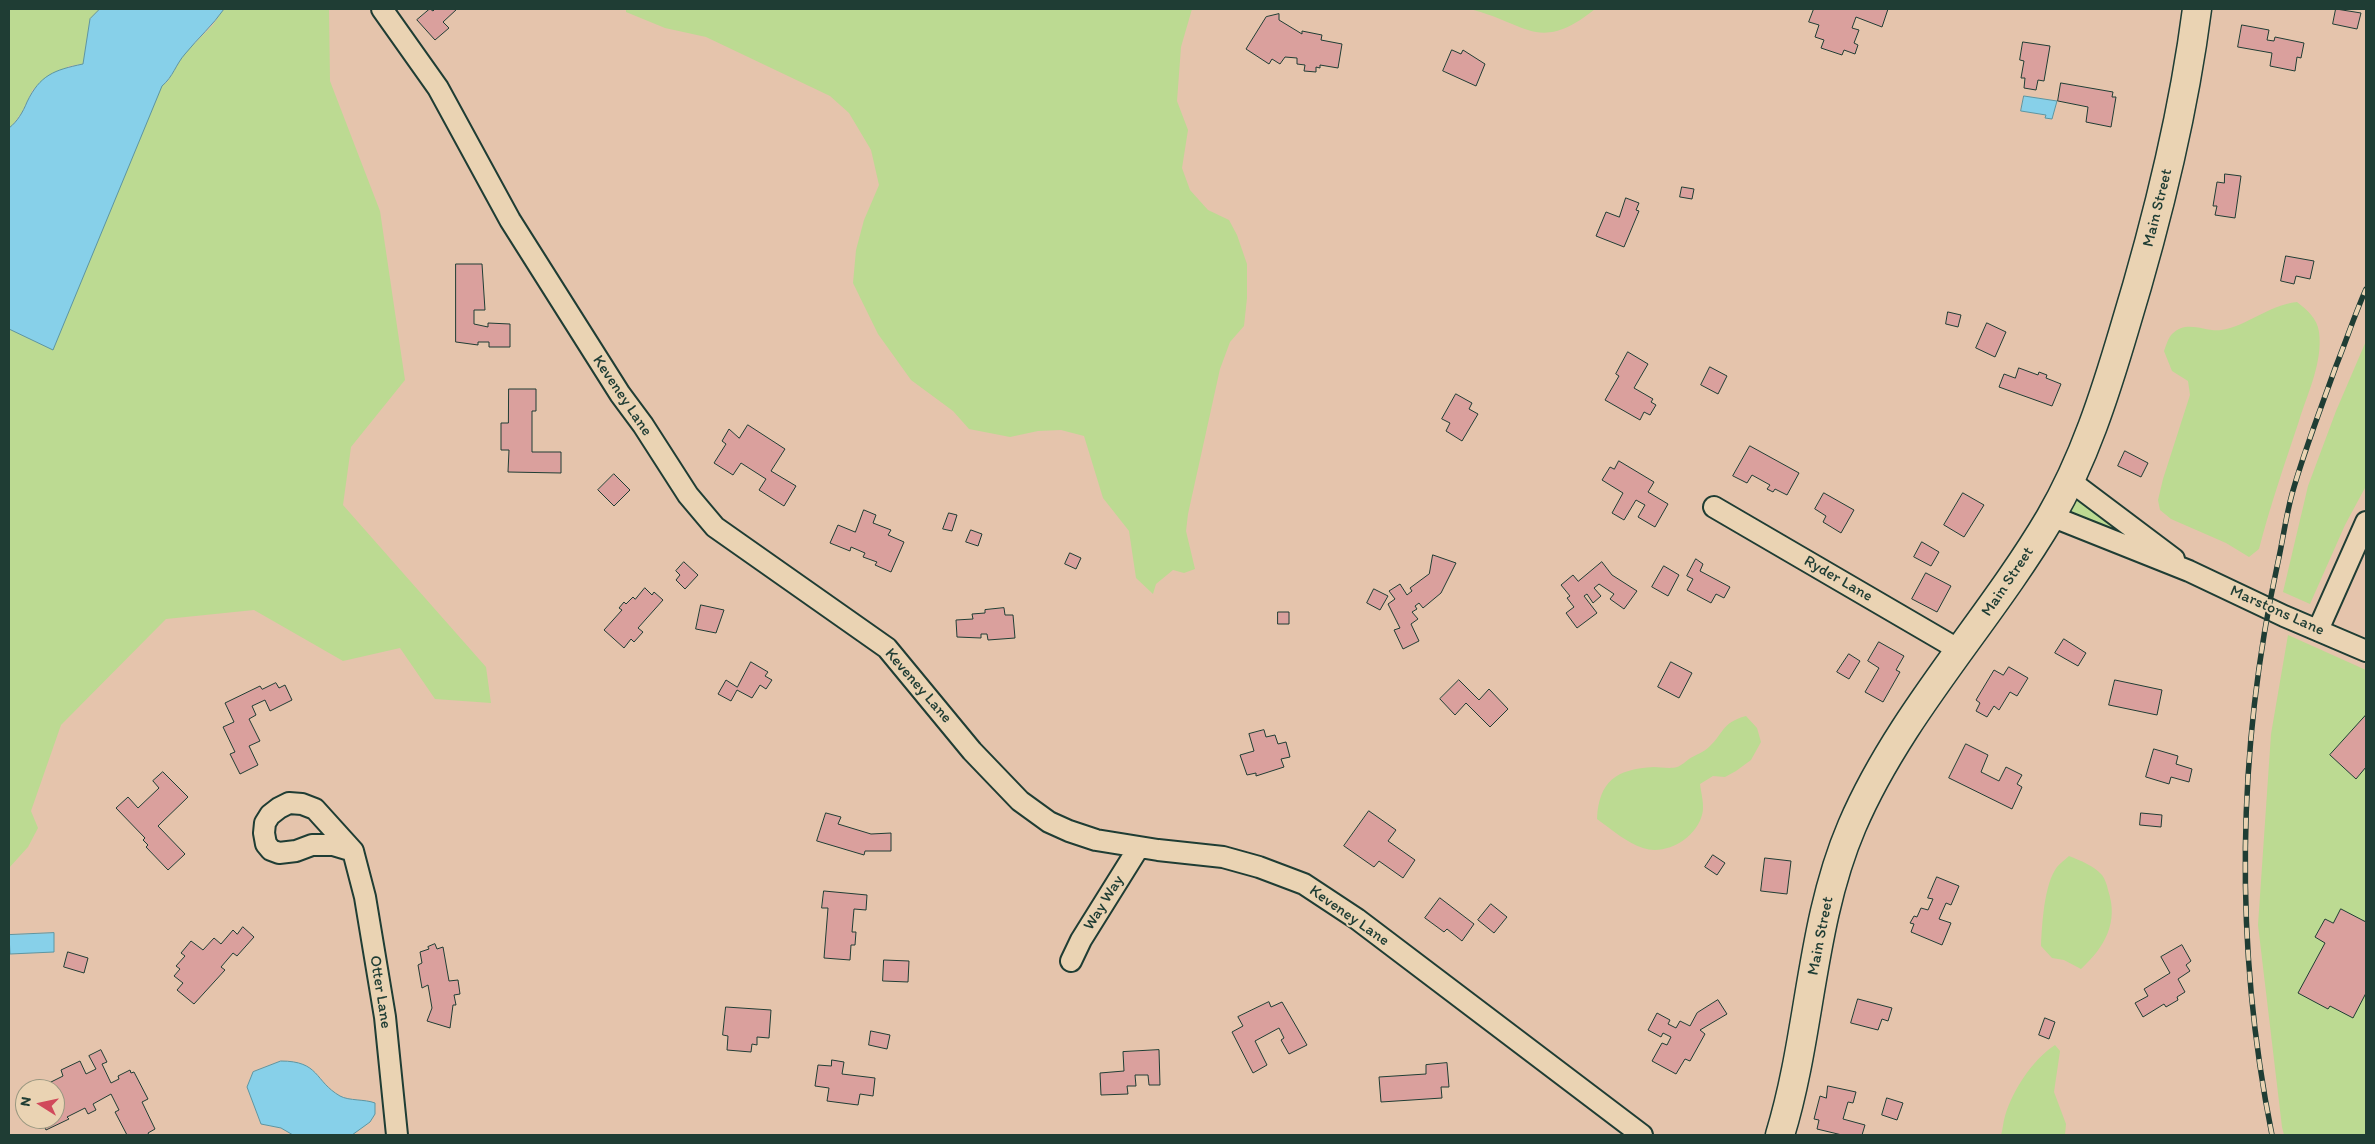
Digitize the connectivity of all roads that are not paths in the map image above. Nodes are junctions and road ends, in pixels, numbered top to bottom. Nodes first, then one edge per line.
1 (382, 9) edge
2 (2197, 9) edge
3 (2069, 480) junction
4 (1714, 507) dead end
5 (2051, 516) junction
6 (2366, 522) edge
7 (2189, 571) junction
8 (2318, 630) junction
9 (1961, 651) junction
10 (2366, 651) edge
11 (1139, 847) junction
12 (353, 851) dead end
13 (1071, 961) dead end
14 (397, 1135) edge
15 (1642, 1135) edge
16 (1780, 1135) edge

1 - 11 street, Keveney Lane
2 - 3 main road, Main Street
3 - 5 main road, Main Street
3 - 7 street, Marstons Lane
4 - 9 street, Ryder Lane
5 - 7 street, Marstons Lane
5 - 9 main road, Main Street
6 - 8 street
7 - 8 street, Marstons Lane
8 - 10 street, Marstons Lane
9 - 16 main road, Main Street
11 - 13 street, Way Way
11 - 15 street, Keveney Lane
12 - 14 street, Otter Lane

